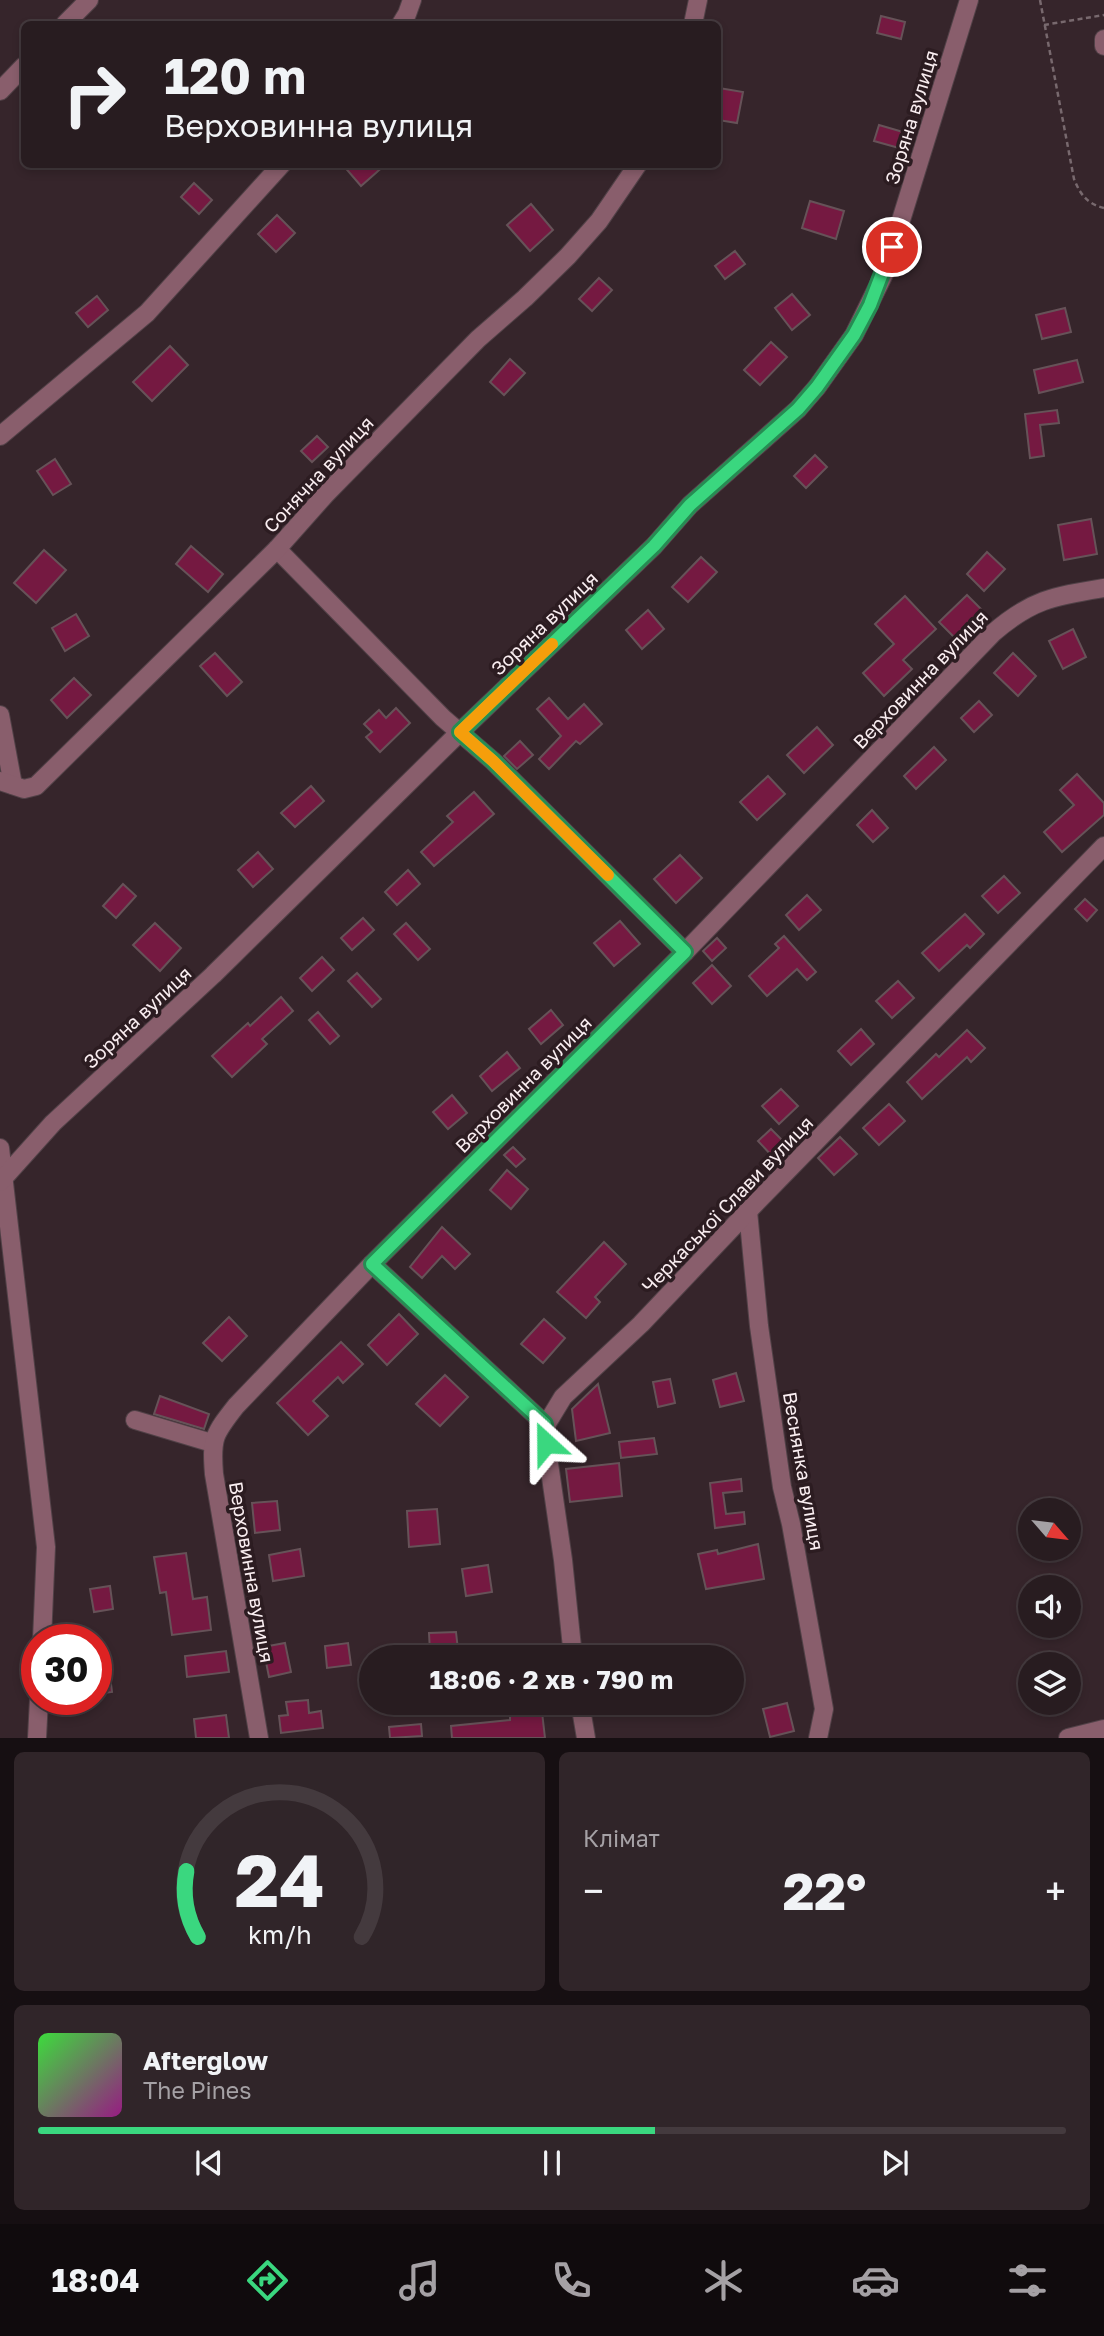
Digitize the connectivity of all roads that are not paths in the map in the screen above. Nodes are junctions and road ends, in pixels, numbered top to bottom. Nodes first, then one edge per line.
1 (89, 0) edge
2 (412, 0) edge
3 (698, 0) edge
4 (969, 0) edge
5 (68, 21) edge
6 (403, 21) edge
7 (694, 21) edge
8 (1104, 40) edge
9 (1104, 46) edge
10 (21, 69) edge
11 (0, 91) edge
12 (278, 168) edge
13 (635, 168) edge
14 (0, 436) edge
15 (277, 549) junction
16 (1104, 588) edge
17 (0, 715) edge
18 (460, 732) junction
19 (6, 783) edge
20 (1104, 846) edge
21 (685, 952) junction
22 (0, 1148) edge
23 (2, 1179) edge
24 (748, 1211) junction
25 (372, 1264) junction
26 (135, 1420) dead end
27 (545, 1424) junction
28 (212, 1443) junction
29 (42, 1624) edge
30 (572, 1645) edge
31 (38, 1715) edge
32 (582, 1715) edge
33 (1104, 1729) edge
34 (37, 1738) edge
35 (259, 1738) edge
36 (586, 1738) edge
37 (818, 1738) edge
38 (1068, 1738) edge

1 - 5 street
2 - 6 street
3 - 7 street
4 - 18 street, Зоряна вулиця
8 - 9 street
10 - 11 street
12 - 14 street
13 - 15 street, Сонячна вулиця
15 - 18 street
15 - 19 street, Сонячна вулиця
16 - 21 street, Верховинна вулиця
17 - 19 street
18 - 21 street
18 - 23 street, Зоряна вулиця
20 - 24 street, Черкаської Слави вулиця
21 - 25 street, Верховинна вулиця
22 - 23 street
23 - 29 street
24 - 27 street, Черкаської Слави вулиця
24 - 37 street, Веснянка вулиця
25 - 27 street
25 - 28 street, Верховинна вулиця
26 - 28 street
27 - 30 street
28 - 35 street, Верховинна вулиця
31 - 34 street
32 - 36 street
33 - 38 street

